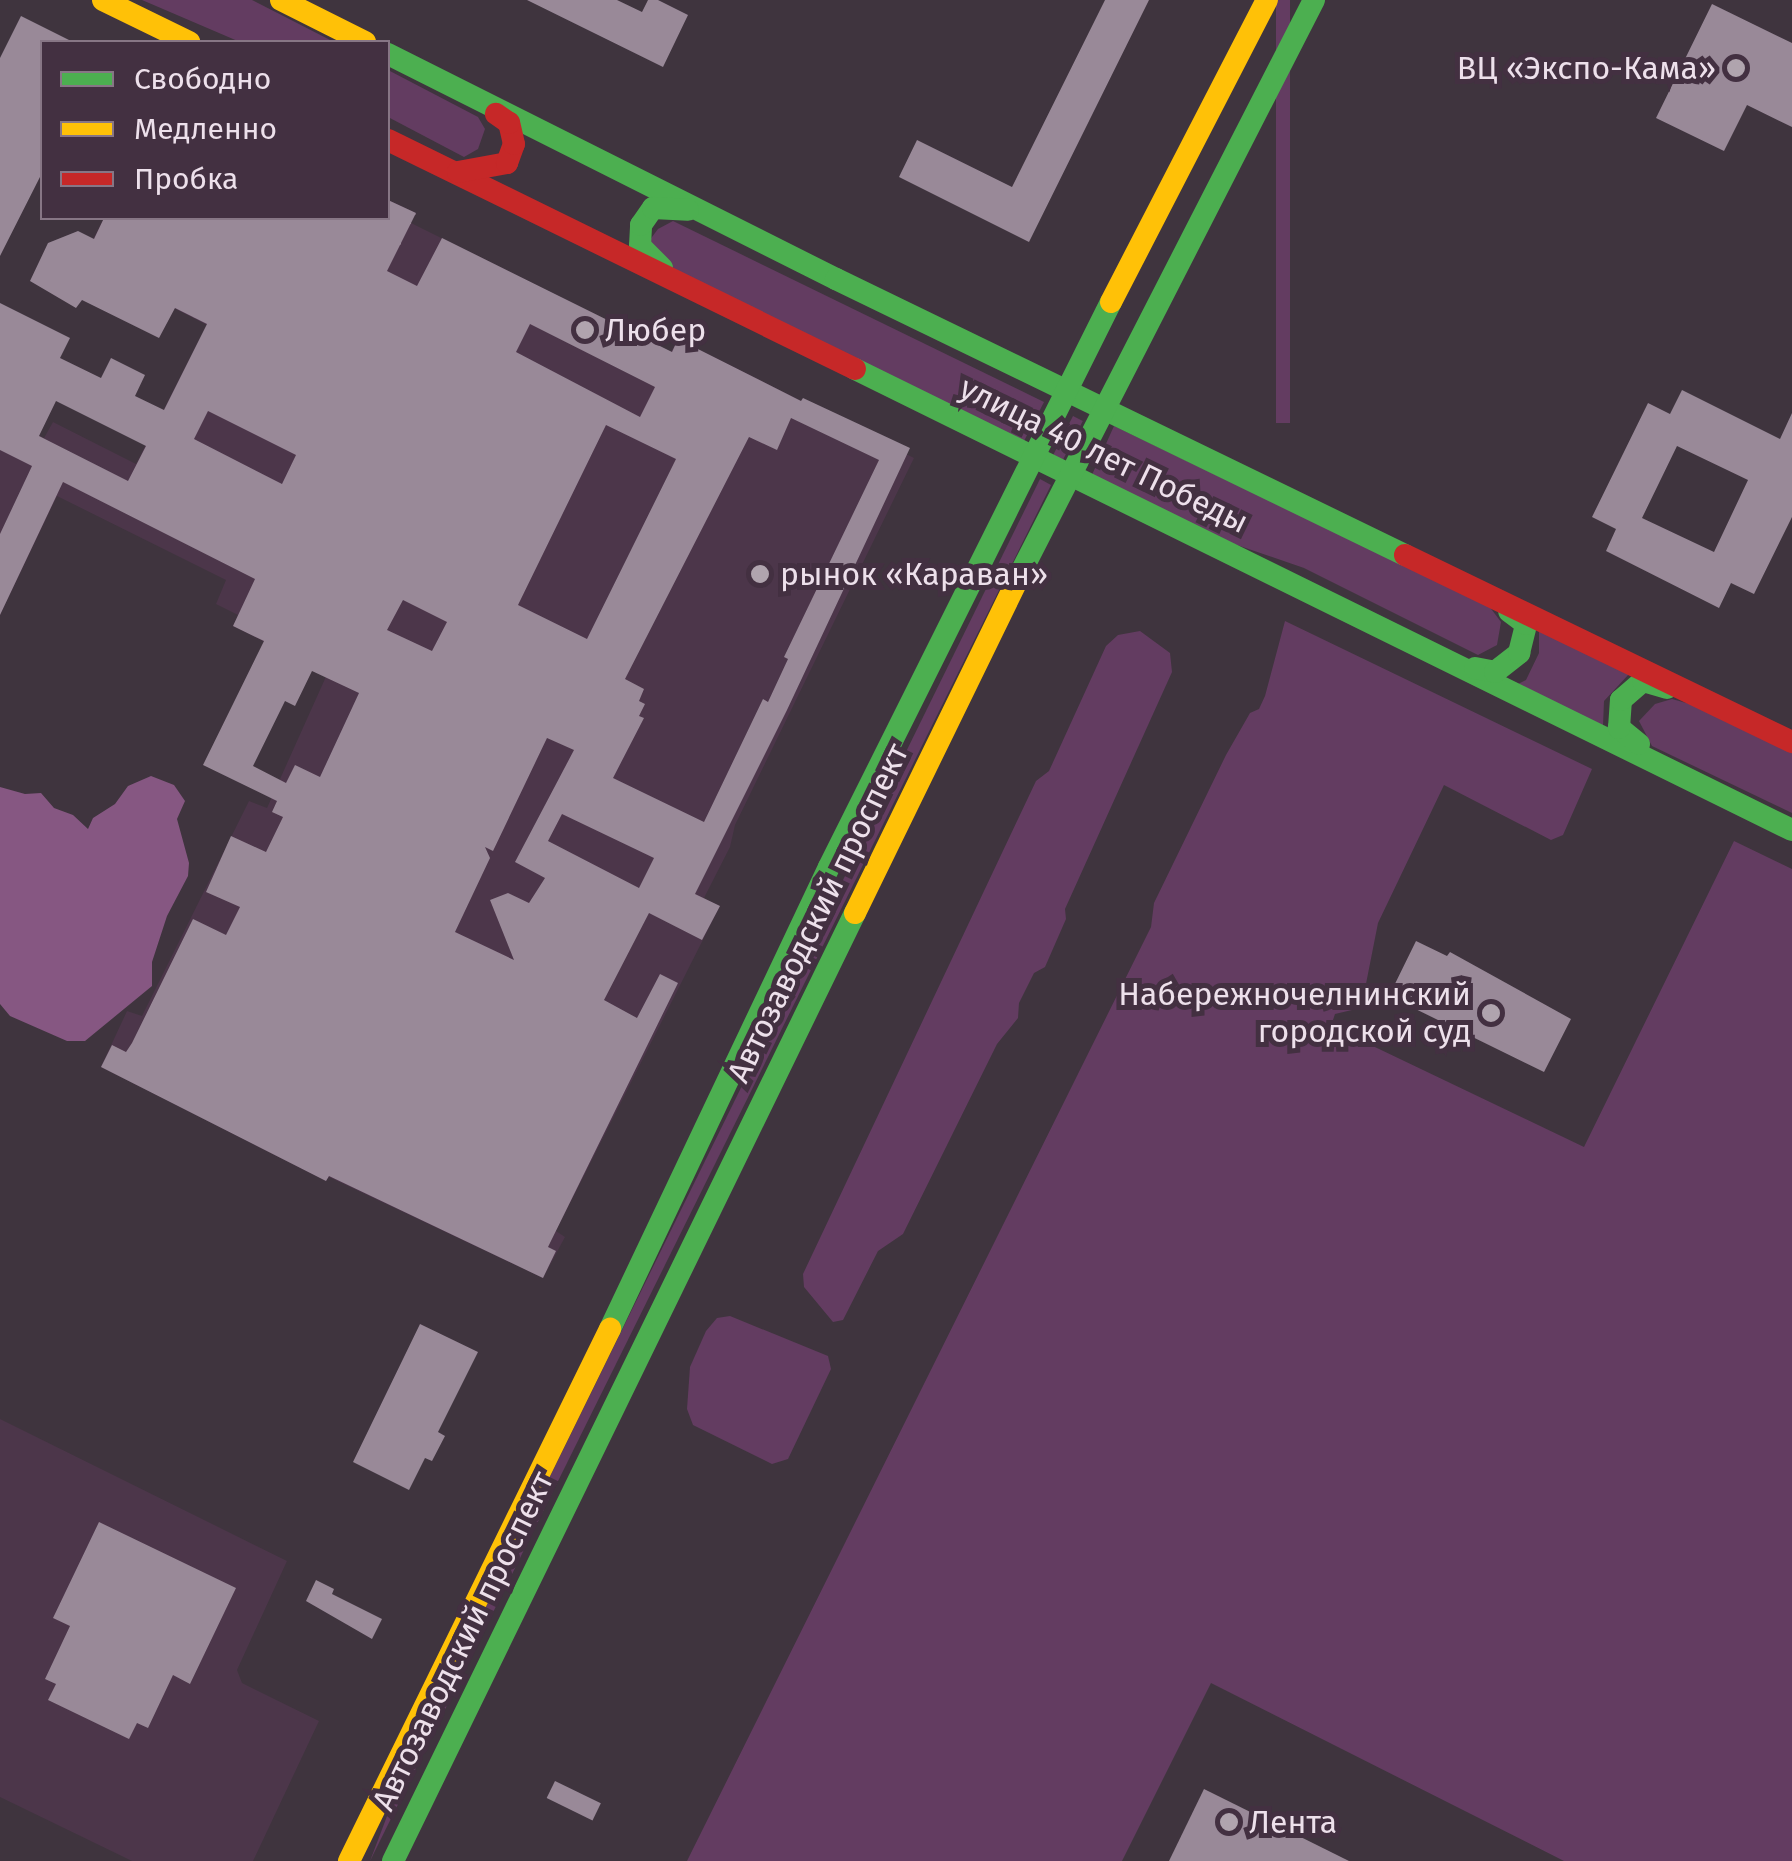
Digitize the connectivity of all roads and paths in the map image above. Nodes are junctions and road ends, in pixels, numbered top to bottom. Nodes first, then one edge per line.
1 (103, 0) edge
2 (282, 0) edge
3 (1267, 0) edge
4 (1314, 0) edge
5 (185, 40) edge
6 (361, 40) edge
7 (390, 55) edge
8 (470, 96) junction
9 (390, 141) edge
10 (454, 172) junction
11 (706, 213) junction
12 (672, 279) junction
13 (1068, 390) junction
14 (1104, 407) junction
15 (1032, 455) junction
16 (1069, 474) junction
17 (1490, 595) junction
18 (1457, 665) junction
19 (1704, 699) junction
20 (1792, 742) edge
21 (1670, 769) junction
22 (1792, 830) edge
23 (515, 1523) junction
24 (547, 1540) junction
25 (349, 1861) edge
26 (393, 1861) edge

1 - 5 street
2 - 6 street
3 - 13 street, Автозаводский проспект
4 - 14 street, Автозаводский проспект
7 - 8 street, улица 40 лет Победы
8 - 10 street
8 - 11 street, улица 40 лет Победы
9 - 10 street, улица 40 лет Победы
10 - 12 street, улица 40 лет Победы
11 - 12 street
11 - 13 street, улица 40 лет Победы
12 - 15 street, улица 40 лет Победы
13 - 14 street, улица 40 лет Победы
13 - 15 street, Автозаводский проспект
14 - 16 street, Автозаводский проспект
14 - 17 street, улица 40 лет Победы
15 - 16 street, улица 40 лет Победы
15 - 23 street, Автозаводский проспект
16 - 18 street, улица 40 лет Победы
16 - 24 street, Автозаводский проспект
17 - 18 street
17 - 19 street, улица 40 лет Победы
18 - 21 street, улица 40 лет Победы
19 - 20 street, улица 40 лет Победы
19 - 21 street
21 - 22 street, улица 40 лет Победы
23 - 24 street
23 - 25 street, Автозаводский проспект
24 - 26 street, Автозаводский проспект

